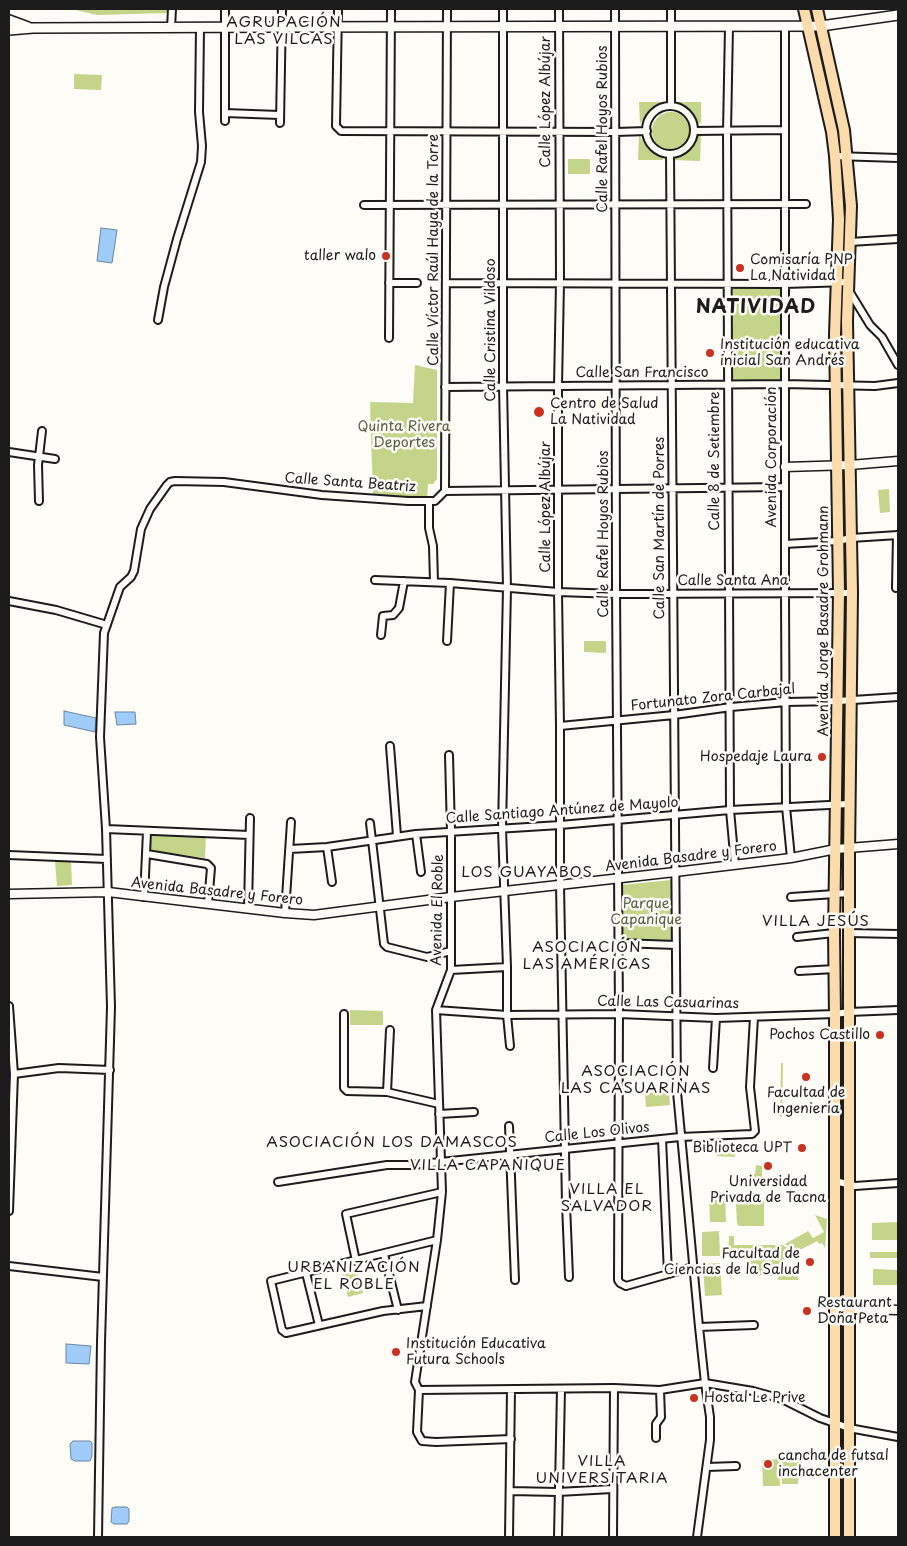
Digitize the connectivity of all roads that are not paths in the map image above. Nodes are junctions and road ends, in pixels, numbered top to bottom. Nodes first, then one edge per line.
1 (172, 9) edge
2 (225, 9) edge
3 (282, 9) edge
4 (338, 9) edge
5 (391, 9) edge
6 (447, 9) edge
7 (503, 9) edge
8 (559, 9) edge
9 (615, 9) edge
10 (671, 9) edge
11 (804, 9) edge
12 (817, 9) edge
13 (898, 15) edge
14 (9, 20) edge
15 (785, 26) junction
16 (808, 26) junction
17 (821, 26) junction
18 (281, 27) junction
19 (337, 27) junction
20 (614, 27) junction
21 (671, 27) junction
22 (729, 27) junction
23 (33, 28) junction
24 (171, 28) junction
25 (200, 28) junction
26 (225, 28) junction
27 (391, 28) junction
28 (447, 28) junction
29 (503, 28) junction
30 (559, 28) junction
31 (9, 30) edge
32 (671, 106) junction
33 (224, 113) junction
34 (279, 115) junction
35 (224, 122) dead end
36 (280, 122) dead end
37 (390, 130) junction
38 (785, 130) junction
39 (559, 131) junction
40 (647, 131) junction
41 (727, 131) junction
42 (448, 132) junction
43 (503, 132) junction
44 (616, 132) junction
45 (694, 132) junction
46 (670, 154) junction
47 (836, 156) junction
48 (847, 156) junction
49 (898, 158) edge
50 (390, 204) junction
51 (446, 204) junction
52 (504, 204) junction
53 (559, 204) junction
54 (616, 204) junction
55 (670, 204) junction
56 (727, 204) junction
57 (785, 204) junction
58 (806, 204) dead end
59 (364, 205) dead end
60 (898, 239) edge
61 (850, 242) junction
62 (390, 283) junction
63 (417, 283) dead end
64 (560, 283) junction
65 (671, 283) junction
66 (728, 283) junction
67 (837, 283) junction
68 (447, 284) junction
69 (503, 284) junction
70 (616, 284) junction
71 (785, 284) junction
72 (848, 285) junction
73 (158, 320) dead end
74 (389, 338) dead end
75 (898, 365) edge
76 (898, 383) edge
77 (784, 384) junction
78 (672, 385) junction
79 (727, 385) junction
80 (502, 386) junction
81 (558, 386) junction
82 (616, 386) junction
83 (836, 386) junction
84 (848, 386) junction
85 (445, 387) junction
86 (42, 431) dead end
87 (9, 452) edge
88 (38, 457) junction
89 (55, 459) dead end
90 (898, 461) edge
91 (850, 465) junction
92 (838, 466) junction
93 (785, 467) junction
94 (786, 487) junction
95 (672, 488) junction
96 (728, 488) junction
97 (558, 489) junction
98 (445, 490) junction
99 (504, 490) junction
100 (616, 490) junction
101 (39, 501) dead end
102 (429, 501) junction
103 (898, 535) edge
104 (851, 538) junction
105 (838, 541) junction
106 (785, 544) junction
107 (375, 580) dead end
108 (404, 581) junction
109 (434, 582) junction
110 (450, 583) junction
111 (507, 588) junction
112 (896, 588) dead end
113 (558, 592) junction
114 (839, 592) junction
115 (728, 593) junction
116 (852, 593) junction
117 (616, 594) junction
118 (673, 594) junction
119 (785, 594) junction
120 (9, 601) edge
121 (107, 625) junction
122 (381, 635) dead end
123 (447, 641) dead end
124 (898, 697) edge
125 (851, 699) junction
126 (838, 701) junction
127 (786, 702) junction
128 (730, 707) junction
129 (674, 715) junction
130 (617, 720) junction
131 (560, 726) junction
132 (390, 746) dead end
133 (448, 755) dead end
134 (850, 804) junction
135 (837, 805) junction
136 (786, 807) junction
137 (730, 810) junction
138 (675, 815) junction
139 (250, 818) dead end
140 (617, 819) junction
141 (291, 822) dead end
142 (370, 823) dead end
143 (560, 826) junction
144 (106, 829) junction
145 (502, 829) junction
146 (147, 832) junction
147 (451, 832) junction
148 (416, 834) junction
149 (249, 835) junction
150 (397, 836) junction
151 (372, 840) junction
152 (898, 844) edge
153 (327, 847) junction
154 (849, 848) junction
155 (290, 849) junction
156 (836, 849) junction
157 (146, 854) junction
158 (9, 855) edge
159 (791, 858) junction
160 (107, 859) junction
161 (735, 864) junction
162 (421, 872) dead end
163 (675, 872) junction
164 (618, 879) junction
165 (332, 882) dead end
166 (560, 885) junction
167 (505, 891) junction
168 (108, 892) junction
169 (849, 893) junction
170 (9, 894) edge
171 (835, 894) junction
172 (144, 897) junction
173 (450, 897) junction
174 (791, 897) dead end
175 (208, 903) junction
176 (380, 907) junction
177 (248, 908) junction
178 (285, 914) junction
179 (834, 933) junction
180 (849, 934) junction
181 (898, 934) edge
182 (797, 937) dead end
183 (619, 943) junction
184 (676, 945) junction
185 (451, 951) junction
186 (849, 952) junction
187 (835, 953) junction
188 (507, 967) junction
189 (834, 969) junction
190 (451, 970) junction
191 (799, 971) dead end
192 (9, 1006) edge
193 (436, 1010) junction
194 (898, 1010) edge
195 (849, 1012) junction
196 (344, 1014) dead end
197 (619, 1014) junction
198 (835, 1014) junction
199 (507, 1015) junction
200 (562, 1015) junction
201 (754, 1017) junction
202 (676, 1018) junction
203 (716, 1018) junction
204 (390, 1030) dead end
205 (510, 1046) dead end
206 (713, 1068) dead end
207 (110, 1070) junction
208 (14, 1074) junction
209 (387, 1092) junction
210 (439, 1104) junction
211 (474, 1112) dead end
212 (439, 1114) junction
213 (509, 1126) dead end
214 (680, 1138) junction
215 (662, 1139) junction
216 (619, 1144) junction
217 (566, 1149) junction
218 (510, 1154) junction
219 (441, 1161) junction
220 (835, 1181) junction
221 (278, 1182) dead end
222 (898, 1183) edge
223 (849, 1186) junction
224 (442, 1192) junction
225 (9, 1211) edge
226 (437, 1240) junction
227 (384, 1254) junction
228 (356, 1261) junction
229 (9, 1266) edge
230 (692, 1266) junction
231 (306, 1273) junction
232 (668, 1273) junction
233 (103, 1277) junction
234 (569, 1277) dead end
235 (515, 1280) dead end
236 (427, 1306) junction
237 (835, 1306) junction
238 (849, 1309) junction
239 (398, 1310) junction
240 (898, 1310) edge
241 (319, 1325) junction
242 (754, 1325) dead end
243 (699, 1327) junction
244 (704, 1383) junction
245 (614, 1388) junction
246 (561, 1389) junction
247 (419, 1390) junction
248 (511, 1390) junction
249 (660, 1390) junction
250 (835, 1424) junction
251 (849, 1428) junction
252 (898, 1437) edge
253 (656, 1438) dead end
254 (511, 1439) junction
255 (736, 1466) dead end
256 (706, 1467) junction
257 (612, 1490) junction
258 (510, 1491) junction
259 (558, 1492) junction
260 (98, 1537) edge
261 (509, 1537) edge
262 (558, 1537) edge
263 (613, 1537) edge
264 (697, 1537) edge
265 (835, 1537) edge
266 (849, 1537) edge

1 - 24 street
2 - 26 street
3 - 18 street
4 - 19 street
5 - 27 street
6 - 28 street, Calle Víctor Raúl Haya de la Torre
7 - 29 street, Calle Cristina Vildoso
8 - 30 street, Calle López Albújar
9 - 20 street, Calle Rafel Hoyos Rubios
10 - 21 street
11 - 16 highway, Avenida Jorge Basadre Grohmann
12 - 17 highway, Avenida Jorge Basadre Grohmann
13 - 17 main road
14 - 23 main road
15 - 16 main road
15 - 22 main road
15 - 38 street, Avenida Corporación
16 - 17 main road
16 - 47 highway, Avenida Jorge Basadre Grohmann
17 - 48 highway, Avenida Jorge Basadre Grohmann
18 - 19 main road
18 - 26 main road
18 - 34 street
19 - 27 main road
19 - 37 street
20 - 21 main road
20 - 30 main road
20 - 44 street, Calle Rafel Hoyos Rubios
21 - 22 main road
21 - 32 street
22 - 41 street, Calle 8 de Setiembre
23 - 24 main road
23 - 31 main road
24 - 25 main road
25 - 26 main road
25 - 73 street
26 - 33 street
27 - 28 main road
27 - 37 street
28 - 29 main road
28 - 42 street, Calle Víctor Raúl Haya de la Torre
29 - 30 main road
29 - 43 street, Calle Cristina Vildoso
30 - 39 street, Calle López Albújar
32 - 40 street
32 - 45 street
33 - 34 street
33 - 35 street
34 - 36 street
37 - 42 street
37 - 50 street
38 - 41 street
38 - 57 street, Avenida Corporación
39 - 43 street
39 - 44 street
39 - 53 street, Calle López Albújar
40 - 44 street
40 - 46 street
41 - 45 street
41 - 56 street, Calle 8 de Setiembre
42 - 43 street
42 - 51 street, Calle Víctor Raúl Haya de la Torre
43 - 52 street, Calle Cristina Vildoso
44 - 54 street, Calle Rafel Hoyos Rubios
45 - 46 street
46 - 55 street, Calle San Martín de Porres
47 - 48 street
47 - 67 highway, Avenida Jorge Basadre Grohmann
48 - 49 street
48 - 61 highway, Avenida Jorge Basadre Grohmann
50 - 51 street
50 - 59 street
50 - 62 street
51 - 52 street
51 - 68 street, Calle Víctor Raúl Haya de la Torre
52 - 53 street
52 - 69 street, Calle Cristina Vildoso
53 - 54 street
53 - 64 street, Calle López Albújar
54 - 55 street
54 - 70 street, Calle Rafel Hoyos Rubios
55 - 56 street
55 - 65 street, Calle San Martín de Porres
56 - 57 street
56 - 66 street, Calle 8 de Setiembre
57 - 58 street
57 - 71 street, Avenida Corporación
60 - 61 street
61 - 72 highway, Avenida Jorge Basadre Grohmann
62 - 63 street
62 - 74 street
64 - 69 street
64 - 70 street
64 - 81 street, Calle López Albújar
65 - 66 street
65 - 70 street
65 - 78 street, Calle San Martín de Porres
66 - 71 street
66 - 79 street, Calle 8 de Setiembre
67 - 71 street
67 - 72 street
67 - 83 highway, Avenida Jorge Basadre Grohmann
68 - 69 street
68 - 85 street, Calle Víctor Raúl Haya de la Torre
69 - 80 street, Calle Cristina Vildoso
70 - 82 street, Calle Rafel Hoyos Rubios
71 - 77 street, Avenida Corporación
72 - 75 street
72 - 84 highway, Avenida Jorge Basadre Grohmann
76 - 84 street, Calle San Francisco
77 - 79 street, Calle San Francisco
77 - 83 street, Calle San Francisco
77 - 93 street, Avenida Corporación
78 - 79 street, Calle San Francisco
78 - 82 street, Calle San Francisco
78 - 95 street, Calle San Martín de Porres
79 - 96 street, Calle 8 de Setiembre
80 - 81 street, Calle San Francisco
80 - 85 street, Calle San Francisco
80 - 99 street, Calle Cristina Vildoso
81 - 82 street, Calle San Francisco
81 - 97 street, Calle López Albújar
82 - 100 street, Calle Rafel Hoyos Rubios
83 - 84 street, Calle San Francisco
83 - 92 highway, Avenida Jorge Basadre Grohmann
84 - 91 highway, Avenida Jorge Basadre Grohmann
85 - 98 street, Calle Víctor Raúl Haya de la Torre
86 - 88 street
87 - 88 street
88 - 89 street
88 - 101 street
90 - 91 street
91 - 92 street
91 - 104 highway, Avenida Jorge Basadre Grohmann
92 - 93 street
92 - 105 highway, Avenida Jorge Basadre Grohmann
93 - 94 street, Avenida Corporación
94 - 96 street
94 - 106 street, Avenida Corporación
95 - 96 street
95 - 100 street
95 - 118 street, Calle San Martín de Porres
96 - 115 street, Calle 8 de Setiembre
97 - 99 street
97 - 100 street
97 - 113 street, Calle López Albújar
98 - 99 street
98 - 102 street, Calle Santa Beatriz
99 - 111 street, Calle Cristina Vildoso
100 - 117 street, Calle Rafel Hoyos Rubios
102 - 109 street
102 - 121 street, Calle Santa Beatriz
103 - 104 street
103 - 112 street
104 - 105 street
104 - 116 highway, Avenida Jorge Basadre Grohmann
105 - 106 street
105 - 114 highway, Avenida Jorge Basadre Grohmann
106 - 119 street, Avenida Corporación
107 - 108 street, Calle Santa Ana
108 - 109 street, Calle Santa Ana
108 - 122 street
109 - 110 street, Calle Santa Ana
110 - 111 street, Calle Santa Ana
110 - 123 street
111 - 113 street, Calle Santa Ana
111 - 145 street, Calle Cristina Vildoso
113 - 117 street, Calle Santa Ana
113 - 131 street, Calle López Albújar
114 - 116 street, Calle Santa Ana
114 - 119 street, Calle Santa Ana
114 - 126 highway, Avenida Jorge Basadre Grohmann
115 - 118 street, Calle Santa Ana
115 - 119 street, Calle Santa Ana
115 - 128 street, Calle 8 de Setiembre
116 - 125 highway, Avenida Jorge Basadre Grohmann
117 - 118 street, Calle Santa Ana
117 - 130 street, Calle Rafel Hoyos Rubios
118 - 129 street, Calle San Martín de Porres
119 - 127 street, Avenida Corporación
120 - 121 street
121 - 144 street
124 - 125 street, Fortunato Zora Carbajal
125 - 126 street, Fortunato Zora Carbajal
125 - 134 highway, Avenida Jorge Basadre Grohmann
126 - 127 street, Fortunato Zora Carbajal
126 - 135 highway, Avenida Jorge Basadre Grohmann
127 - 128 street, Fortunato Zora Carbajal
127 - 136 street, Avenida Corporación
128 - 129 street, Fortunato Zora Carbajal
128 - 137 street, Calle 8 de Setiembre
129 - 130 street, Fortunato Zora Carbajal
129 - 138 street, Calle San Martín de Porres
130 - 131 street, Fortunato Zora Carbajal
130 - 140 street, Calle Rafel Hoyos Rubios
131 - 143 street, Calle López Albújar
132 - 150 street
133 - 147 street, Avenida El Roble
134 - 135 street, Calle Santiago Antúnez de Mayolo
134 - 154 highway, Avenida Jorge Basadre Grohmann
135 - 136 street, Calle Santiago Antúnez de Mayolo
135 - 156 highway, Avenida Jorge Basadre Grohmann
136 - 137 street, Calle Santiago Antúnez de Mayolo
136 - 159 street, Avenida Corporación
137 - 138 street, Calle Santiago Antúnez de Mayolo
137 - 161 street, Calle 8 de Setiembre
138 - 140 street, Calle Santiago Antúnez de Mayolo
138 - 163 street, Calle San Martín de Porres
139 - 149 street
140 - 143 street, Calle Santiago Antúnez de Mayolo
140 - 164 street, Calle Rafel Hoyos Rubios
141 - 155 street
142 - 151 street
143 - 145 street, Calle Santiago Antúnez de Mayolo
143 - 166 street, Calle López Albújar
144 - 146 street
144 - 160 street
145 - 147 street, Calle Santiago Antúnez de Mayolo
145 - 167 street, Calle Cristina Vildoso
146 - 149 street
146 - 157 street
147 - 148 street, Calle Santiago Antúnez de Mayolo
147 - 173 street, Avenida El Roble
148 - 150 street, Calle Santiago Antúnez de Mayolo
148 - 162 street
149 - 177 street
150 - 151 street, Calle Santiago Antúnez de Mayolo
151 - 153 street, Calle Santiago Antúnez de Mayolo
151 - 176 street
152 - 154 street, Avenida Basadre y Forero
153 - 155 street, Calle Santiago Antúnez de Mayolo
153 - 165 street
154 - 156 street, Avenida Basadre y Forero
154 - 169 highway, Avenida Jorge Basadre Grohmann
155 - 178 street
156 - 159 street, Avenida Basadre y Forero
156 - 171 highway, Avenida Jorge Basadre Grohmann
157 - 172 street
157 - 175 street
158 - 160 street
159 - 161 street, Avenida Basadre y Forero
160 - 168 street
161 - 163 street, Avenida Basadre y Forero
163 - 164 street, Avenida Basadre y Forero
163 - 184 street, Calle San Martín de Porres
164 - 166 street, Avenida Basadre y Forero
164 - 183 street, Calle Rafel Hoyos Rubios
166 - 167 street, Avenida Basadre y Forero
166 - 200 street, Calle López Albújar
167 - 173 street, Avenida Basadre y Forero
167 - 188 street, Calle Cristina Vildoso
168 - 170 street, Avenida Basadre y Forero
168 - 172 street, Avenida Basadre y Forero
168 - 207 street
169 - 171 street
169 - 180 highway, Avenida Jorge Basadre Grohmann
171 - 174 street
171 - 179 highway, Avenida Jorge Basadre Grohmann
172 - 175 street, Avenida Basadre y Forero
173 - 176 street, Avenida Basadre y Forero
173 - 185 street, Avenida El Roble
175 - 177 street, Avenida Basadre y Forero
176 - 178 street, Avenida Basadre y Forero
176 - 185 street
177 - 178 street, Avenida Basadre y Forero
179 - 182 street
179 - 187 highway, Avenida Jorge Basadre Grohmann
180 - 181 street
180 - 186 highway, Avenida Jorge Basadre Grohmann
183 - 184 street
183 - 197 street, Calle Rafel Hoyos Rubios
184 - 202 street, Calle San Martín de Porres
185 - 190 street, Avenida El Roble
186 - 187 highway
186 - 195 highway, Avenida Jorge Basadre Grohmann
187 - 189 highway, Avenida Jorge Basadre Grohmann
188 - 190 street
188 - 199 street, Calle Cristina Vildoso
189 - 191 street
189 - 198 highway, Avenida Jorge Basadre Grohmann
190 - 193 street, Avenida El Roble
192 - 208 street
193 - 199 street, Calle Las Casuarinas
193 - 210 street, Avenida El Roble
194 - 195 street, Calle Las Casuarinas
195 - 198 street, Calle Las Casuarinas
195 - 223 highway, Avenida Jorge Basadre Grohmann
196 - 209 street
197 - 200 street, Calle Las Casuarinas
197 - 202 street, Calle Las Casuarinas
197 - 216 street, Calle Rafel Hoyos Rubios
198 - 201 street, Calle Las Casuarinas
198 - 220 highway, Avenida Jorge Basadre Grohmann
199 - 200 street, Calle Las Casuarinas
199 - 205 street, Calle Cristina Vildoso
200 - 217 street, Calle López Albújar
201 - 203 street, Calle Las Casuarinas
201 - 214 street, Calle Los Olivos
202 - 203 street, Calle Las Casuarinas
202 - 214 street, Calle San Martín de Porres
203 - 206 street
204 - 209 street
207 - 208 street
207 - 233 street
208 - 225 street
209 - 210 street
210 - 212 street, Avenida El Roble
211 - 212 street
212 - 219 street, Avenida El Roble
213 - 218 street
214 - 215 street, Calle Los Olivos
214 - 230 street, Calle San Martín de Porres
215 - 216 street, Calle Los Olivos
215 - 232 street
216 - 217 street, Calle Los Olivos
216 - 232 street, Calle Rafel Hoyos Rubios
217 - 218 street, Calle Los Olivos
217 - 234 street, Calle López Albújar
218 - 219 street, Calle Los Olivos
218 - 235 street
219 - 221 street, Calle Los Olivos
219 - 224 street, Avenida El Roble
220 - 223 street
220 - 237 highway, Avenida Jorge Basadre Grohmann
222 - 223 street
223 - 238 highway, Avenida Jorge Basadre Grohmann
224 - 226 street, Avenida El Roble
224 - 228 street
226 - 227 street
226 - 236 street, Avenida El Roble
227 - 228 street
227 - 239 street
228 - 231 street
229 - 233 street
230 - 232 street
230 - 243 street, Calle San Martín de Porres
231 - 241 street
231 - 241 street
233 - 260 street
236 - 239 street
236 - 247 street, Avenida El Roble
237 - 238 street
237 - 250 highway, Avenida Jorge Basadre Grohmann
238 - 240 street
238 - 251 highway, Avenida Jorge Basadre Grohmann
239 - 241 street
242 - 243 street
243 - 244 street, Calle San Martín de Porres
244 - 249 street
244 - 250 street
244 - 256 street, Calle San Martín de Porres
245 - 246 street
245 - 249 street
245 - 257 street
246 - 248 street
246 - 259 street
247 - 248 street
247 - 254 street, Avenida El Roble
248 - 254 street
249 - 253 street
250 - 251 street
250 - 265 highway, Avenida Jorge Basadre Grohmann
251 - 252 street
251 - 266 highway, Avenida Jorge Basadre Grohmann
254 - 258 street
255 - 256 street
256 - 264 street, Calle San Martín de Porres
257 - 259 street
257 - 263 street
258 - 259 street
258 - 261 street
259 - 262 street

